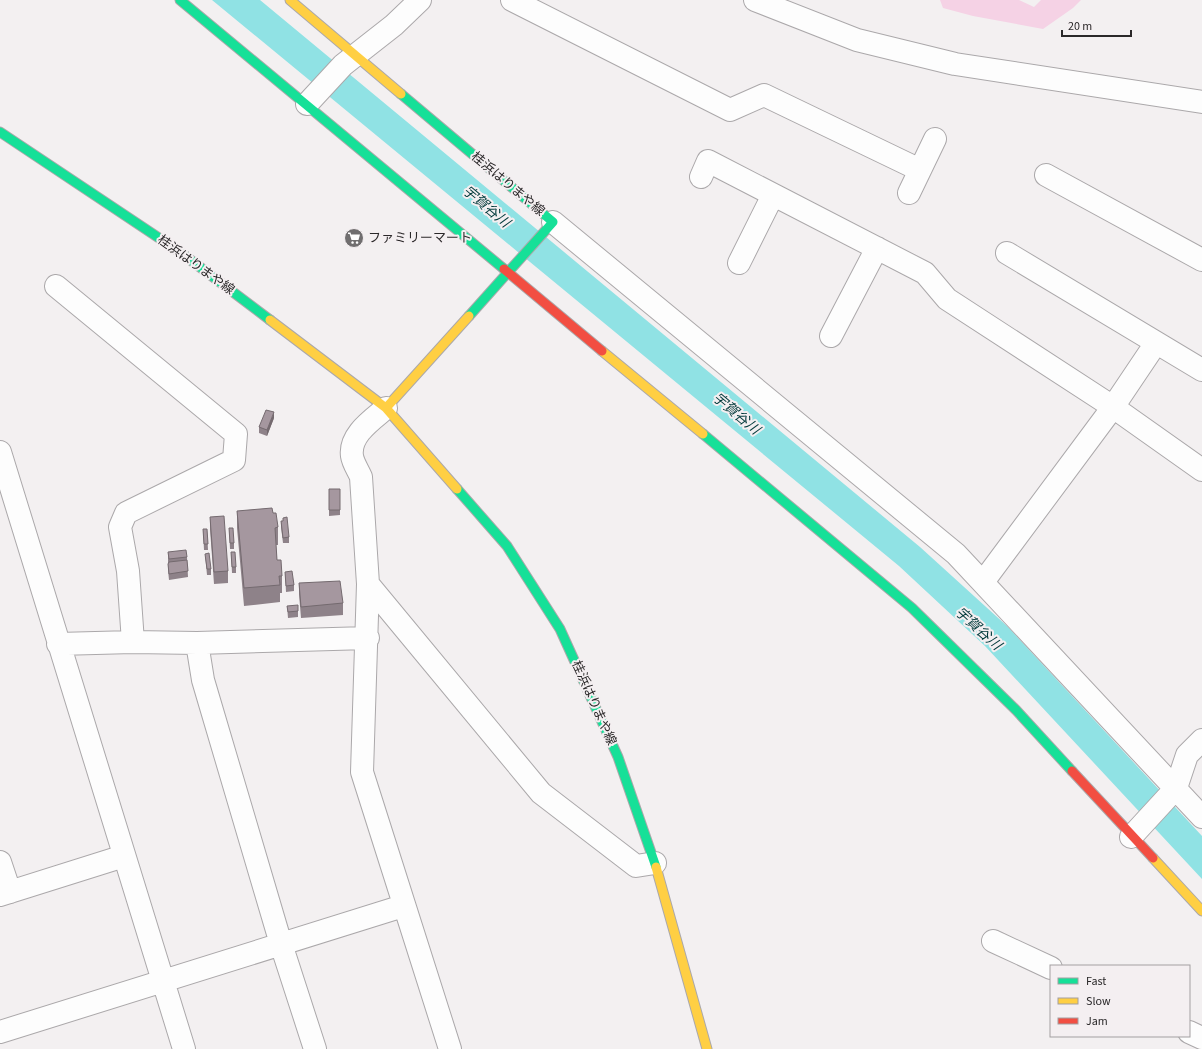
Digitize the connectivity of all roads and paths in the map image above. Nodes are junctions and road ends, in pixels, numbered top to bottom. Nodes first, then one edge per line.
1 (180, 0) edge
2 (290, 0) edge
3 (420, 0) edge
4 (512, 0) edge
5 (755, 0) edge
6 (349, 60) junction
7 (313, 97) junction
8 (1202, 102) edge
9 (0, 132) edge
10 (935, 139) dead end
11 (920, 170) junction
12 (1046, 175) dead end
13 (701, 177) dead end
14 (909, 193) dead end
15 (773, 195) junction
16 (549, 227) junction
17 (877, 248) junction
18 (1007, 253) dead end
19 (1202, 260) edge
20 (739, 262) dead end
21 (507, 273) junction
22 (56, 286) dead end
23 (831, 336) dead end
24 (1156, 343) junction
25 (1202, 370) edge
26 (1113, 407) junction
27 (386, 408) junction
28 (0, 452) edge
29 (1202, 470) edge
30 (983, 582) junction
31 (368, 584) junction
32 (368, 638) junction
33 (133, 642) junction
34 (196, 643) junction
35 (58, 644) junction
36 (1202, 740) edge
37 (1172, 793) junction
38 (1202, 816) edge
39 (1137, 831) junction
40 (124, 856) junction
41 (0, 862) edge
42 (655, 863) junction
43 (5, 893) edge
44 (403, 906) junction
45 (1202, 911) edge
46 (993, 941) dead end
47 (281, 944) junction
48 (1050, 968) edge
49 (163, 981) junction
50 (0, 1032) edge
51 (1190, 1032) edge
52 (1202, 1038) edge
53 (184, 1049) edge
54 (315, 1049) edge
55 (450, 1049) edge
56 (706, 1049) edge

1 - 7 main road
2 - 6 main road, 桂浜はりまや線
3 - 6 street
4 - 11 street
5 - 8 street
6 - 7 street
6 - 16 main road, 桂浜はりまや線
7 - 21 main road
9 - 27 main road, 桂浜はりまや線
10 - 11 street
11 - 14 street
12 - 19 street
13 - 15 street
15 - 17 street
15 - 20 street
16 - 21 main road, 桂浜はりまや線
16 - 30 street
17 - 23 street
17 - 26 street
18 - 24 street
21 - 27 main road, 桂浜はりまや線
21 - 39 main road
22 - 33 street
24 - 25 street
24 - 26 street
26 - 29 street
26 - 30 street
27 - 31 street
27 - 42 main road, 桂浜はりまや線
28 - 35 street
30 - 37 street
31 - 32 street
31 - 42 street
32 - 34 street
32 - 44 street
33 - 34 street
33 - 35 street
34 - 47 street
35 - 40 street
36 - 37 street
37 - 38 street
37 - 39 street
39 - 45 main road
40 - 43 street
40 - 49 street
41 - 43 street
42 - 56 main road, 桂浜はりまや線
44 - 47 street
44 - 55 street
46 - 48 street
47 - 49 street
47 - 54 street
49 - 50 street
49 - 53 street
51 - 52 street

